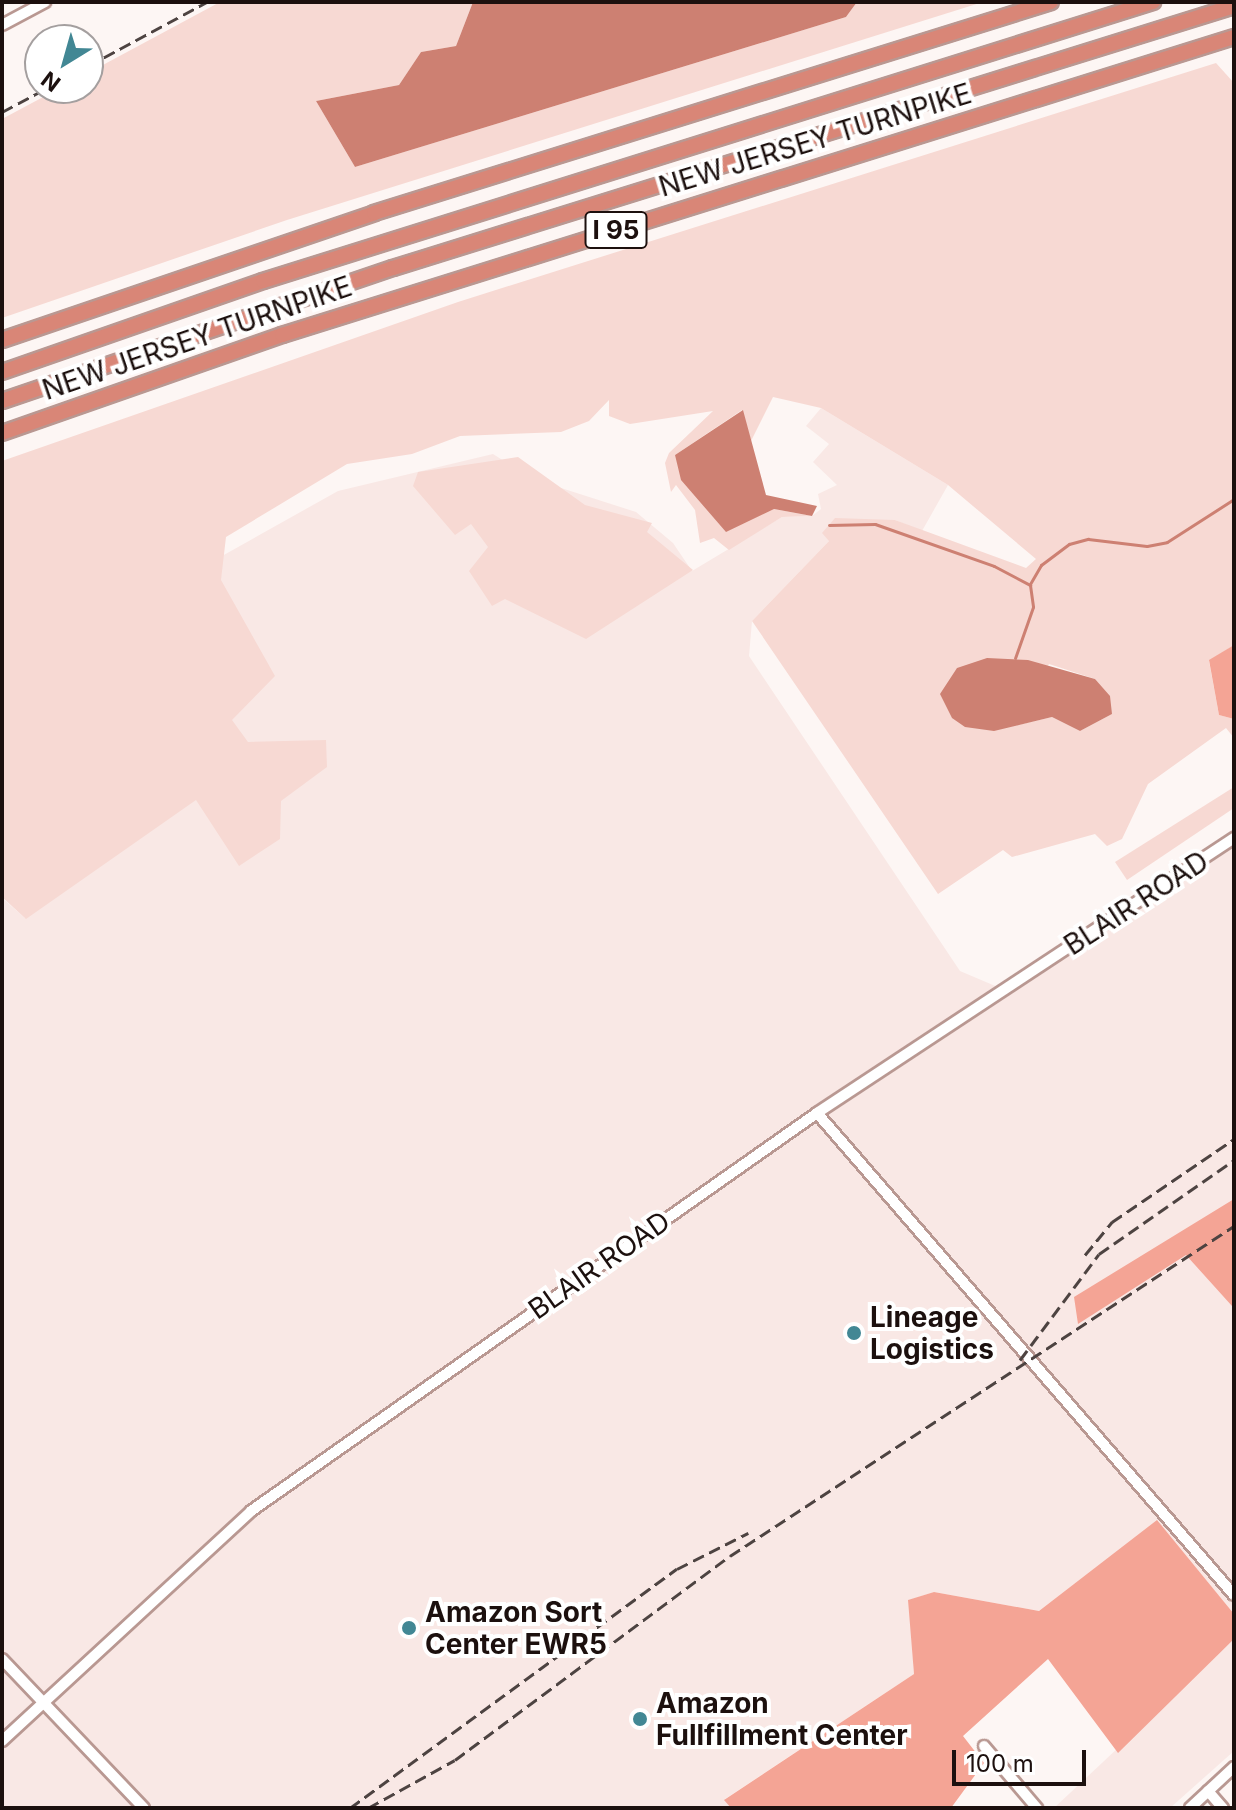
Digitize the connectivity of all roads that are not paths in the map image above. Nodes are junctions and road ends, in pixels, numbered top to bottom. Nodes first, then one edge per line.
1 (45, 2) edge
2 (1051, 2) edge
3 (1153, 2) edge
4 (33, 5) edge
5 (1234, 6) edge
6 (2, 25) edge
7 (1234, 37) edge
8 (2, 340) edge
9 (2, 372) edge
10 (2, 401) edge
11 (2, 433) edge
12 (1234, 838) edge
13 (817, 1113) junction
14 (1231, 1588) edge
15 (2, 1659) edge
16 (45, 1703) junction
17 (2, 1741) edge
18 (984, 1746) dead end
19 (1234, 1767) edge
20 (1208, 1791) junction
21 (144, 1808) edge
22 (1037, 1808) edge
23 (1190, 1808) edge
24 (1223, 1808) edge

1 - 4 street
2 - 8 highway
3 - 9 highway, NEW JERSEY TURNPIKE / I 95
4 - 6 street
5 - 10 highway, NEW JERSEY TURNPIKE / I 95
7 - 11 highway, NEW JERSEY TURNPIKE / I 95
12 - 13 street, BLAIR ROAD
13 - 14 street
13 - 16 street, BLAIR ROAD
15 - 16 street
16 - 17 street, BLAIR ROAD
16 - 21 street
18 - 22 street
19 - 20 street
20 - 23 street
20 - 24 street

